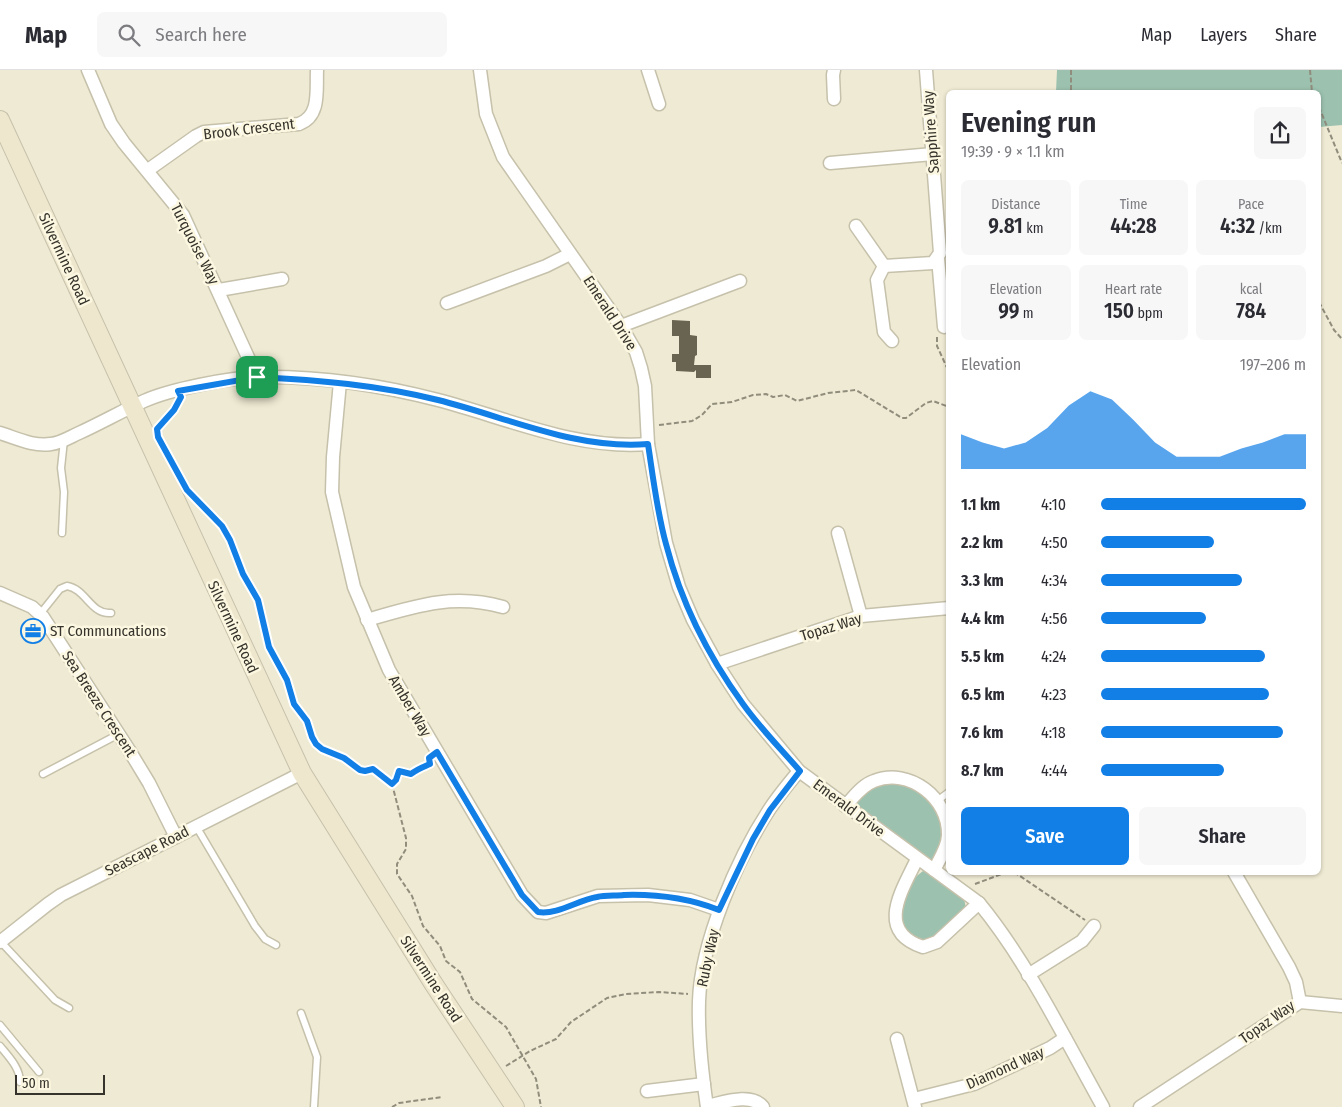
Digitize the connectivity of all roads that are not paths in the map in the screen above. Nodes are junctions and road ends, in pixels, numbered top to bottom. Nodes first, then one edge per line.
1 (88, 70) edge
2 (317, 70) edge
3 (480, 70) edge
4 (648, 70) edge
5 (834, 70) edge
6 (926, 70) edge
7 (834, 99) dead end
8 (659, 104) dead end
9 (0, 120) edge
10 (933, 154) junction
11 (830, 163) dead end
12 (148, 170) junction
13 (856, 226) dead end
14 (570, 254) junction
15 (938, 258) junction
16 (884, 266) junction
17 (282, 279) dead end
18 (740, 281) dead end
19 (219, 290) junction
20 (447, 303) dead end
21 (621, 326) junction
22 (944, 328) road end
23 (892, 341) dead end
24 (257, 377) junction
25 (340, 382) junction
26 (132, 407) junction
27 (0, 433) edge
28 (64, 440) junction
29 (648, 444) junction
30 (62, 533) dead end
31 (838, 533) dead end
32 (0, 594) edge
33 (503, 607) dead end
34 (946, 608) edge
35 (111, 613) dead end
36 (40, 614) junction
37 (861, 616) junction
38 (367, 620) junction
39 (717, 664) junction
40 (119, 734) junction
41 (800, 771) junction
42 (302, 773) junction
43 (43, 774) dead end
44 (946, 794) edge
45 (937, 801) junction
46 (845, 806) junction
47 (196, 826) junction
48 (946, 826) edge
49 (176, 837) junction
50 (946, 840) edge
51 (917, 859) junction
52 (934, 870) junction
53 (1236, 875) edge
54 (979, 903) junction
55 (719, 910) junction
56 (1094, 926) road end
57 (0, 942) edge
58 (276, 945) dead end
59 (1028, 975) junction
60 (1300, 1002) junction
61 (1342, 1006) edge
62 (69, 1008) dead end
63 (301, 1013) dead end
64 (0, 1025) edge
65 (1065, 1038) junction
66 (897, 1039) dead end
67 (0, 1046) edge
68 (39, 1072) dead end
69 (20, 1082) dead end
70 (704, 1084) junction
71 (647, 1091) dead end
72 (914, 1103) edge
73 (314, 1107) edge
74 (515, 1107) edge
75 (707, 1107) edge
76 (763, 1107) edge
77 (1103, 1107) edge
78 (1140, 1107) edge

1 - 12 street, Turquoise Way
2 - 12 street, Brook Crescent
3 - 14 street, Emerald Drive
4 - 8 street
5 - 7 street
6 - 10 street, Sapphire Way
9 - 26 street, Silvermine Road
10 - 11 street
10 - 15 street, Sapphire Way
12 - 19 street, Turquoise Way
13 - 16 street
14 - 20 street
14 - 21 street, Emerald Drive
15 - 16 street
15 - 22 street, Sapphire Way
16 - 23 street
17 - 19 street
18 - 21 street
19 - 24 street, Turquoise Way
21 - 29 street, Emerald Drive
24 - 25 street
24 - 26 street
25 - 29 street
25 - 38 street, Amber Way
26 - 28 street
26 - 42 street, Silvermine Road
27 - 28 street
28 - 30 lane
29 - 39 street, Emerald Drive
31 - 37 street
32 - 36 street, Sea Breeze Crescent
33 - 38 street
34 - 37 street, Topaz Way
35 - 36 lane
36 - 40 street, Sea Breeze Crescent
37 - 39 street, Topaz Way
38 - 55 street, Amber Way
39 - 41 street, Emerald Drive
40 - 43 lane
40 - 49 street, Sea Breeze Crescent
41 - 46 street, Emerald Drive
41 - 55 street, Ruby Way
42 - 47 street, Seascape Road
42 - 74 street, Silvermine Road
44 - 45 lane
45 - 46 street
45 - 48 street
46 - 51 street, Emerald Drive
47 - 49 street, Seascape Road
47 - 58 lane
49 - 57 street, Seascape Road
50 - 52 street
51 - 52 street, Emerald Drive
51 - 54 street
52 - 54 street, Emerald Drive
53 - 60 street, Topaz Way
54 - 59 street, Emerald Drive
55 - 70 street, Ruby Way
56 - 59 street
57 - 62 lane
59 - 65 street, Emerald Drive
60 - 61 street
60 - 78 street, Topaz Way
63 - 73 lane
64 - 68 lane
65 - 72 street, Diamond Way
65 - 77 street, Emerald Drive
66 - 72 street
67 - 69 lane
70 - 71 street
70 - 75 street, Ruby Way
75 - 76 street

